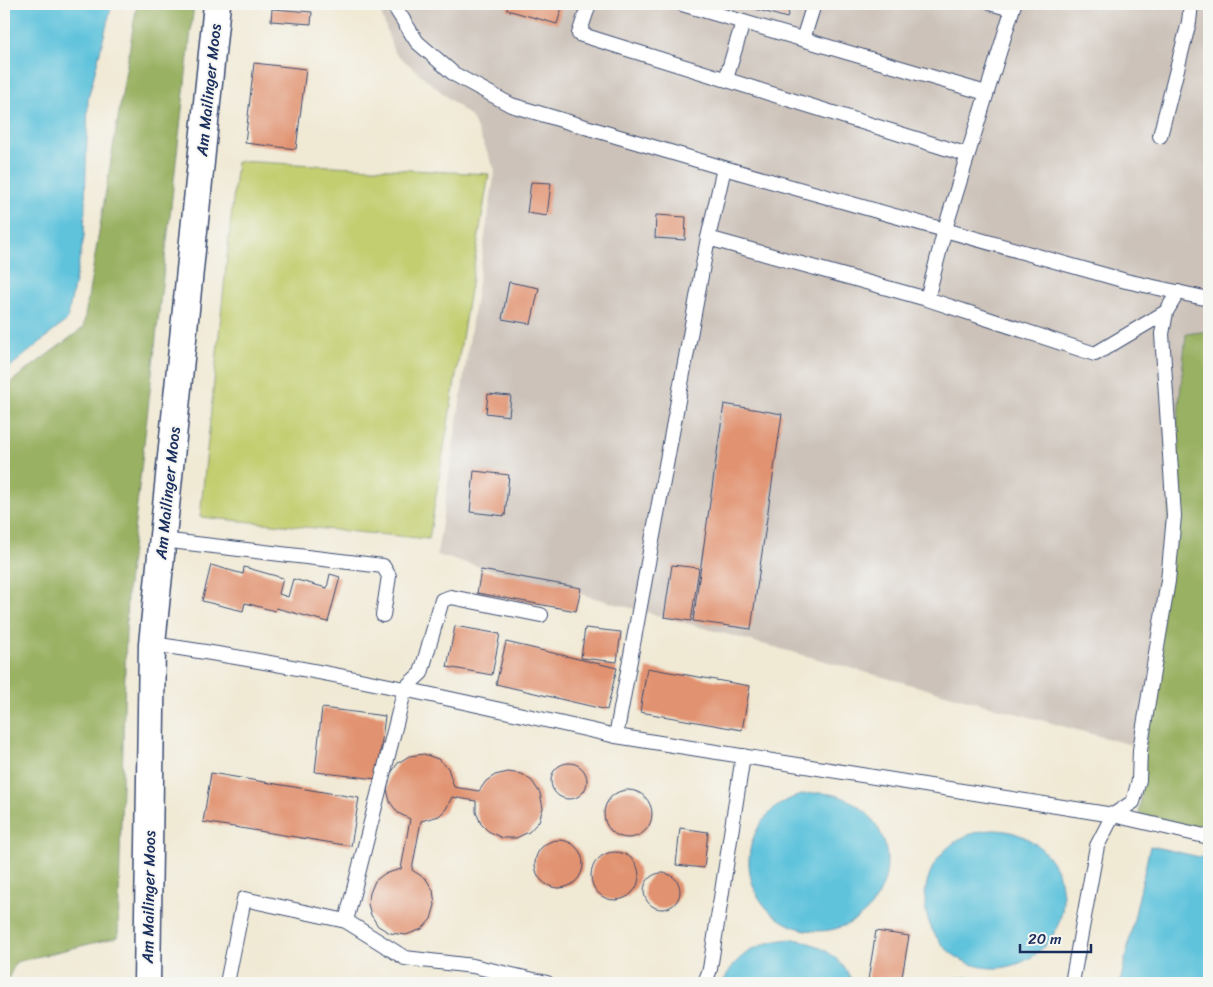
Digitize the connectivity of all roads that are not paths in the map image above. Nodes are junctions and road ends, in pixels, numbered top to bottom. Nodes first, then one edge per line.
1 (217, 4) edge
2 (393, 4) edge
3 (589, 4) edge
4 (682, 4) edge
5 (814, 4) edge
6 (992, 4) edge
7 (1191, 4) edge
8 (1013, 7) edge
9 (743, 22) junction
10 (803, 39) junction
11 (726, 79) junction
12 (986, 93) junction
13 (1160, 136) dead end
14 (968, 154) junction
15 (724, 168) junction
16 (945, 229) junction
17 (708, 238) junction
18 (1178, 292) junction
19 (927, 299) junction
20 (1209, 299) edge
21 (1166, 312) junction
22 (162, 540) junction
23 (383, 615) dead end
24 (541, 615) dead end
25 (152, 644) junction
26 (405, 688) junction
27 (616, 736) junction
28 (743, 756) junction
29 (1113, 816) junction
30 (1209, 837) edge
31 (346, 921) junction
32 (147, 983) edge
33 (227, 983) edge
34 (547, 983) edge
35 (705, 983) edge
36 (1072, 983) edge

1 - 22 street, Am Mailinger Moos
2 - 15 lane
3 - 11 lane
4 - 9 lane
5 - 10 lane
6 - 8 lane
7 - 13 lane
8 - 12 lane
9 - 10 lane
9 - 11 lane
10 - 12 lane
11 - 14 lane
12 - 14 lane
14 - 16 lane
15 - 16 lane
15 - 17 lane
16 - 18 lane
16 - 19 lane
17 - 19 lane
17 - 27 lane
18 - 20 lane
18 - 21 lane
19 - 21 lane
21 - 29 lane
22 - 23 lane
22 - 25 street, Am Mailinger Moos
24 - 26 lane
25 - 26 lane
25 - 32 street, Am Mailinger Moos
26 - 27 lane
26 - 31 lane
27 - 28 lane
28 - 29 lane
28 - 35 lane
29 - 30 lane
29 - 36 lane
31 - 33 lane
31 - 34 lane

